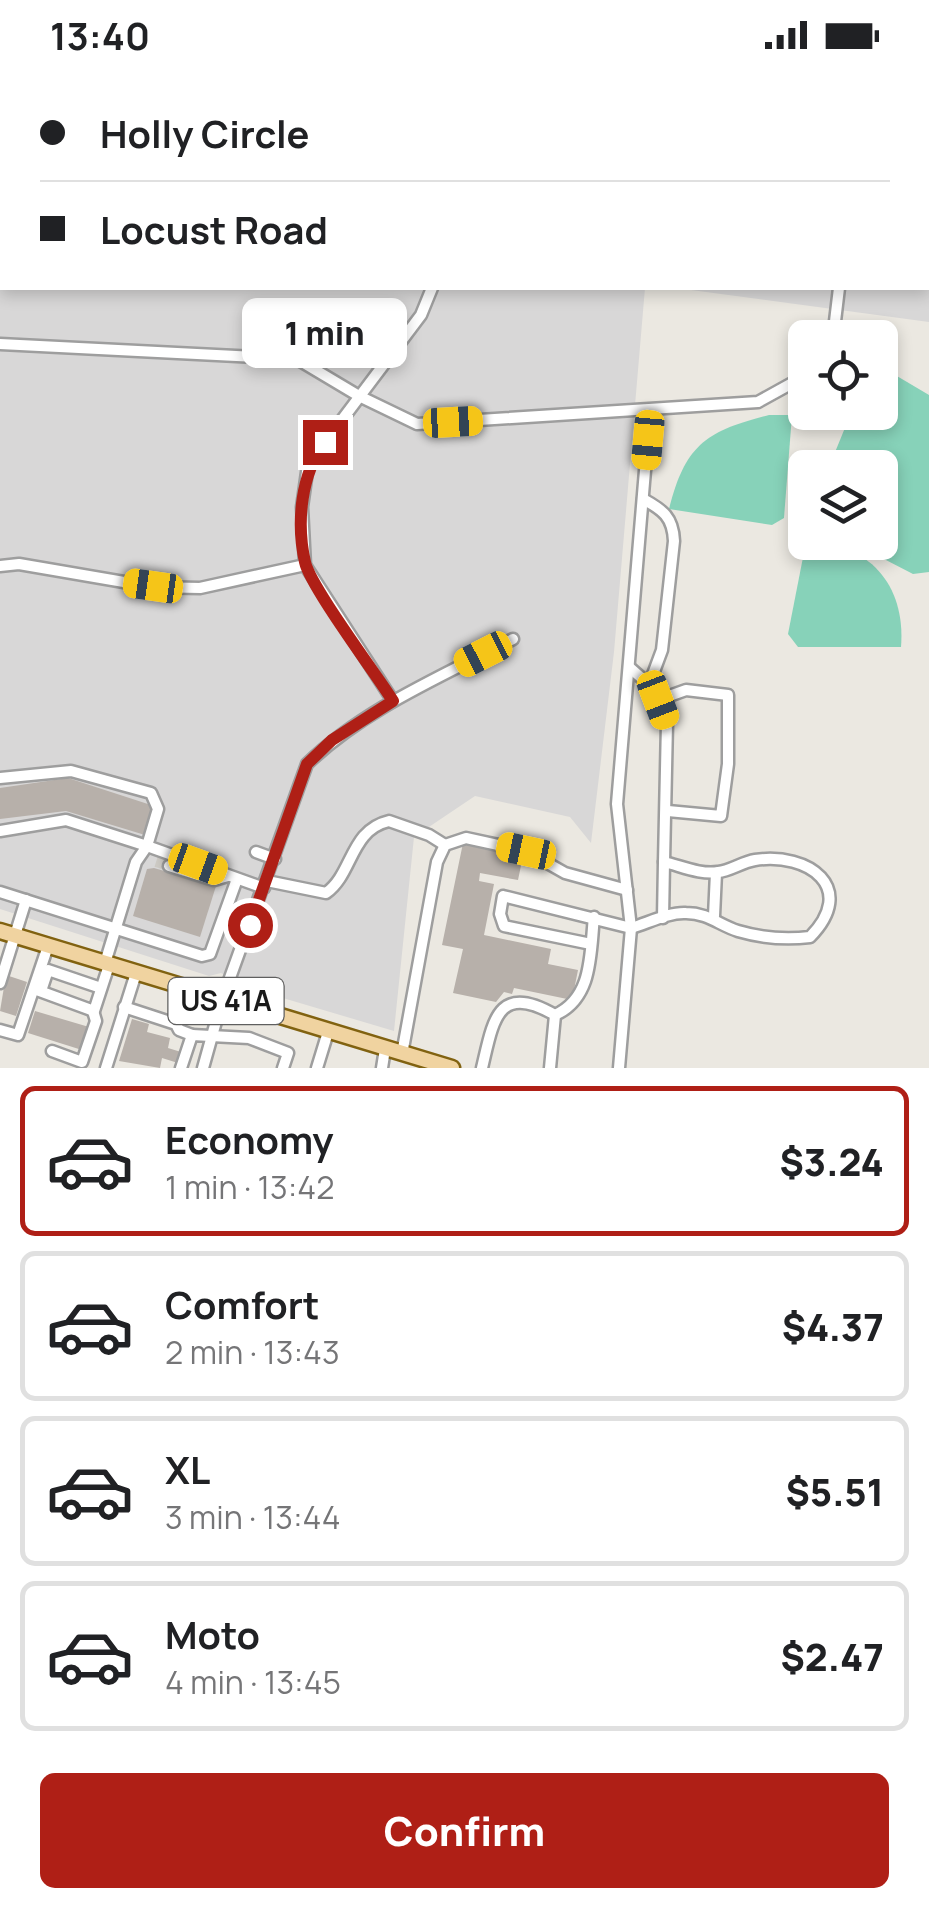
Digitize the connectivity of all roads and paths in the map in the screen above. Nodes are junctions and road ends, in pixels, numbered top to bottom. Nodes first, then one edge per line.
1 (431, 290) edge
2 (840, 290) edge
3 (835, 320) edge
4 (0, 344) edge
5 (788, 385) edge
6 (359, 396) junction
7 (650, 410) junction
8 (643, 499) junction
9 (305, 565) junction
10 (0, 566) edge
11 (513, 639) dead end
12 (629, 667) junction
13 (649, 685) junction
14 (658, 700) junction
15 (393, 701) junction
16 (0, 778) edge
17 (668, 810) junction
18 (0, 831) edge
19 (445, 845) junction
20 (144, 851) junction
21 (256, 852) dead end
22 (275, 859) junction
23 (156, 862) tunnel mouth
24 (664, 862) junction
25 (169, 866) tunnel mouth
26 (716, 873) junction
27 (233, 878) junction
28 (266, 885) junction
29 (627, 890) junction
30 (0, 892) edge
31 (26, 900) junction
32 (714, 916) junction
33 (594, 917) junction
34 (662, 918) junction
35 (117, 928) junction
36 (631, 928) junction
37 (8, 933) edge
38 (591, 944) junction
39 (48, 946) junction
40 (107, 964) junction
41 (136, 973) junction
42 (0, 983) edge
43 (101, 988) junction
44 (38, 990) junction
45 (222, 1000) junction
46 (124, 1007) junction
47 (93, 1011) junction
48 (555, 1015) junction
49 (0, 1030) edge
50 (328, 1032) junction
51 (192, 1035) junction
52 (211, 1039) junction
53 (385, 1049) junction
54 (52, 1051) dead end
55 (402, 1054) junction
56 (106, 1068) edge
57 (181, 1068) edge
58 (203, 1068) edge
59 (282, 1068) edge
60 (317, 1068) edge
61 (382, 1068) edge
62 (452, 1068) edge
63 (482, 1068) edge
64 (550, 1068) edge
65 (618, 1068) edge

1 - 6 street
2 - 3 street
4 - 6 street
5 - 7 street
6 - 7 street
6 - 9 street
7 - 8 street
8 - 12 street
8 - 13 street
9 - 10 street
9 - 15 street
11 - 15 street
12 - 13 street
12 - 29 street
13 - 14 street
14 - 17 street
14 - 17 street
15 - 22 street
16 - 20 street
17 - 24 street
18 - 20 street
19 - 28 street
19 - 29 street
19 - 55 street
20 - 23 street
20 - 27 street
20 - 35 street
21 - 22 street
22 - 28 street
24 - 26 street
24 - 34 street
25 - 27 street
26 - 32 street
26 - 32 street
27 - 28 street
27 - 35 street
28 - 45 street
29 - 36 street
30 - 31 street
31 - 35 street
31 - 37 street
32 - 34 street
33 - 36 street
33 - 38 street
33 - 38 street
34 - 36 street
35 - 40 street
36 - 65 street
37 - 39 main road, US 41A
37 - 42 street
38 - 48 street
39 - 40 main road, US 41A
39 - 44 street
40 - 41 main road, US 41A
40 - 43 street
41 - 45 main road, US 41A
41 - 46 street
43 - 44 street
43 - 47 street
44 - 47 street
44 - 49 street
45 - 50 main road, US 41A
45 - 52 street
46 - 51 street
46 - 56 street
47 - 54 street
48 - 63 street
48 - 64 street
50 - 53 main road, US 41A
50 - 60 street
51 - 52 street
51 - 57 street
52 - 58 street
52 - 59 street
53 - 55 main road, US 41A
53 - 61 street
55 - 62 main road, US 41A

